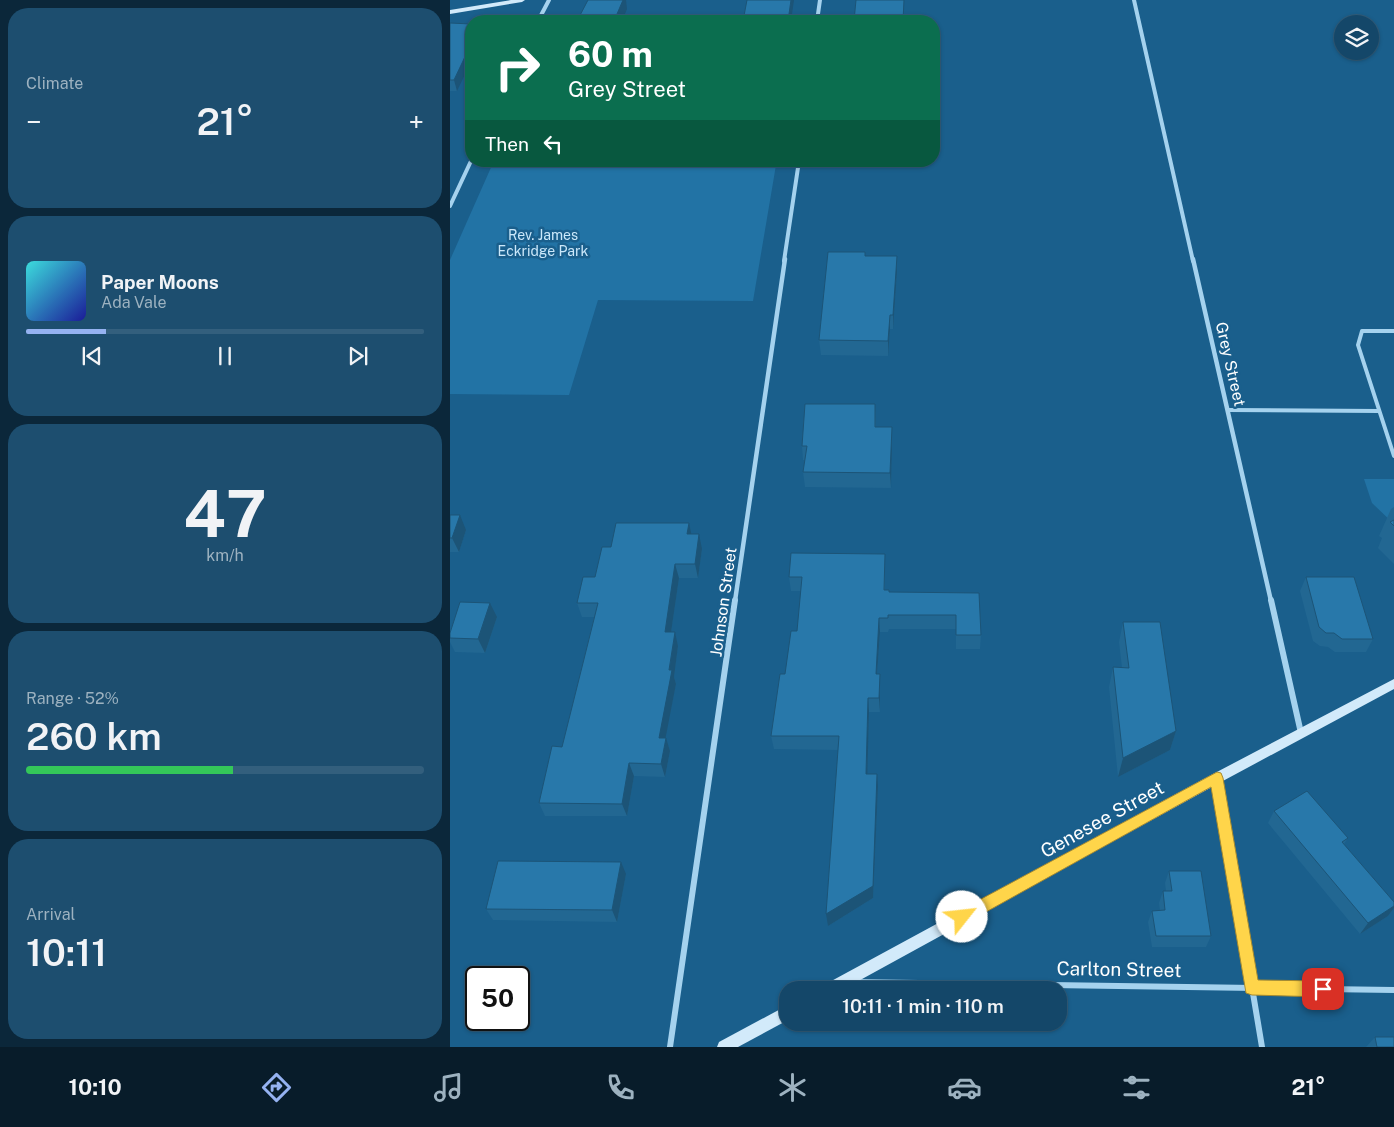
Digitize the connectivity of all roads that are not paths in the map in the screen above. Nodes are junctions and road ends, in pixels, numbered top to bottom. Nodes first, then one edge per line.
1 (522, 0) edge
2 (549, 0) edge
3 (820, 0) edge
4 (1134, 0) edge
5 (450, 12) edge
6 (541, 15) edge
7 (817, 15) edge
8 (469, 167) edge
9 (798, 167) edge
10 (450, 206) edge
11 (1394, 332) edge
12 (1228, 410) junction
13 (1379, 411) junction
14 (1394, 456) edge
15 (1394, 684) edge
16 (1302, 734) junction
17 (1217, 778) junction
18 (846, 981) edge
19 (1067, 985) edge
20 (1252, 988) junction
21 (1394, 990) edge
22 (779, 1017) edge
23 (670, 1047) edge
24 (724, 1047) edge
25 (1262, 1047) edge

1 - 5 main road
2 - 6 street
3 - 7 street
4 - 12 street, Grey Street
8 - 10 street
9 - 23 street, Johnson Street
11 - 13 lane
12 - 13 lane
12 - 16 street, Grey Street
13 - 14 lane
15 - 16 main road, Genesee Street
16 - 17 main road, Genesee Street
17 - 18 main road, Genesee Street
17 - 20 street
19 - 20 street, Carlton Street
20 - 21 street, Carlton Street
20 - 25 street
22 - 24 main road

